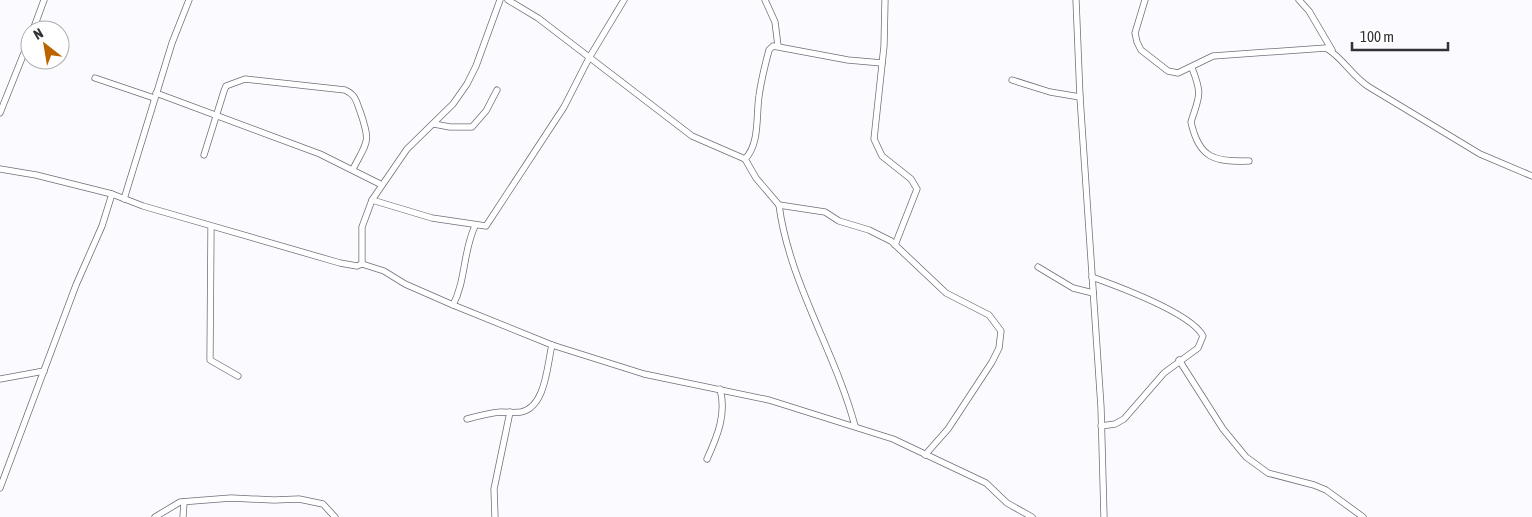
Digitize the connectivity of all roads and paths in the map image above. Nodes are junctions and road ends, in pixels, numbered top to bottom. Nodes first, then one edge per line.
1 (44, 0) edge
2 (189, 0) edge
3 (500, 0) edge
4 (508, 0) edge
5 (624, 0) edge
6 (765, 0) edge
7 (885, 0) edge
8 (1076, 0) edge
9 (1145, 0) edge
10 (1299, 0) edge
11 (37, 20) edge
12 (778, 46) junction
13 (1333, 52) junction
14 (589, 58) junction
15 (20, 63) edge
16 (882, 63) junction
17 (1192, 68) junction
18 (95, 78) dead end
19 (1012, 80) dead end
20 (497, 90) dead end
21 (155, 95) junction
22 (1080, 97) junction
23 (0, 113) edge
24 (216, 114) junction
25 (434, 124) junction
26 (204, 155) dead end
27 (745, 159) junction
28 (1248, 161) dead end
29 (0, 169) edge
30 (353, 169) junction
31 (1532, 176) edge
32 (382, 184) junction
33 (112, 194) junction
34 (124, 198) junction
35 (372, 200) junction
36 (779, 206) junction
37 (476, 226) junction
38 (212, 227) junction
39 (895, 245) junction
40 (362, 264) junction
41 (1038, 267) dead end
42 (1092, 277) junction
43 (1093, 293) junction
44 (453, 305) junction
45 (552, 345) junction
46 (1179, 360) junction
47 (44, 371) junction
48 (238, 376) dead end
49 (0, 379) edge
50 (720, 389) junction
51 (510, 412) junction
52 (467, 419) dead end
53 (855, 426) junction
54 (1101, 426) junction
55 (925, 454) junction
56 (707, 459) dead end
57 (0, 488) edge
58 (184, 502) junction
59 (155, 517) edge
60 (182, 517) edge
61 (335, 517) edge
62 (495, 517) edge
63 (1032, 517) edge
64 (1104, 517) edge
65 (1363, 517) edge

1 - 11 street
2 - 21 street
3 - 25 street
4 - 14 street
5 - 14 street
6 - 12 street
7 - 16 street
8 - 22 street
9 - 17 street
10 - 13 street
12 - 16 street
12 - 27 street
13 - 17 street
13 - 31 street
14 - 27 street
14 - 37 street
15 - 23 street
16 - 39 street
17 - 28 street
18 - 21 street
19 - 22 street
20 - 25 street
21 - 24 street
21 - 34 street
22 - 42 street
24 - 26 street
24 - 30 street
24 - 30 street
25 - 32 street
27 - 36 street
29 - 33 street
30 - 32 street
32 - 35 street
33 - 34 street
33 - 47 street
34 - 38 street
35 - 37 street
35 - 40 street
36 - 39 street
36 - 53 street
37 - 44 street
38 - 40 street
38 - 48 street
39 - 55 street
40 - 44 street
41 - 43 street
42 - 43 street
42 - 46 street
43 - 54 street
44 - 45 street
45 - 50 street
45 - 51 street
46 - 54 street
46 - 65 street
47 - 49 street
47 - 57 street
50 - 53 street
50 - 56 street
51 - 52 street
51 - 62 street
53 - 55 street
54 - 64 street
55 - 63 street
58 - 59 street
58 - 60 street
58 - 61 street

